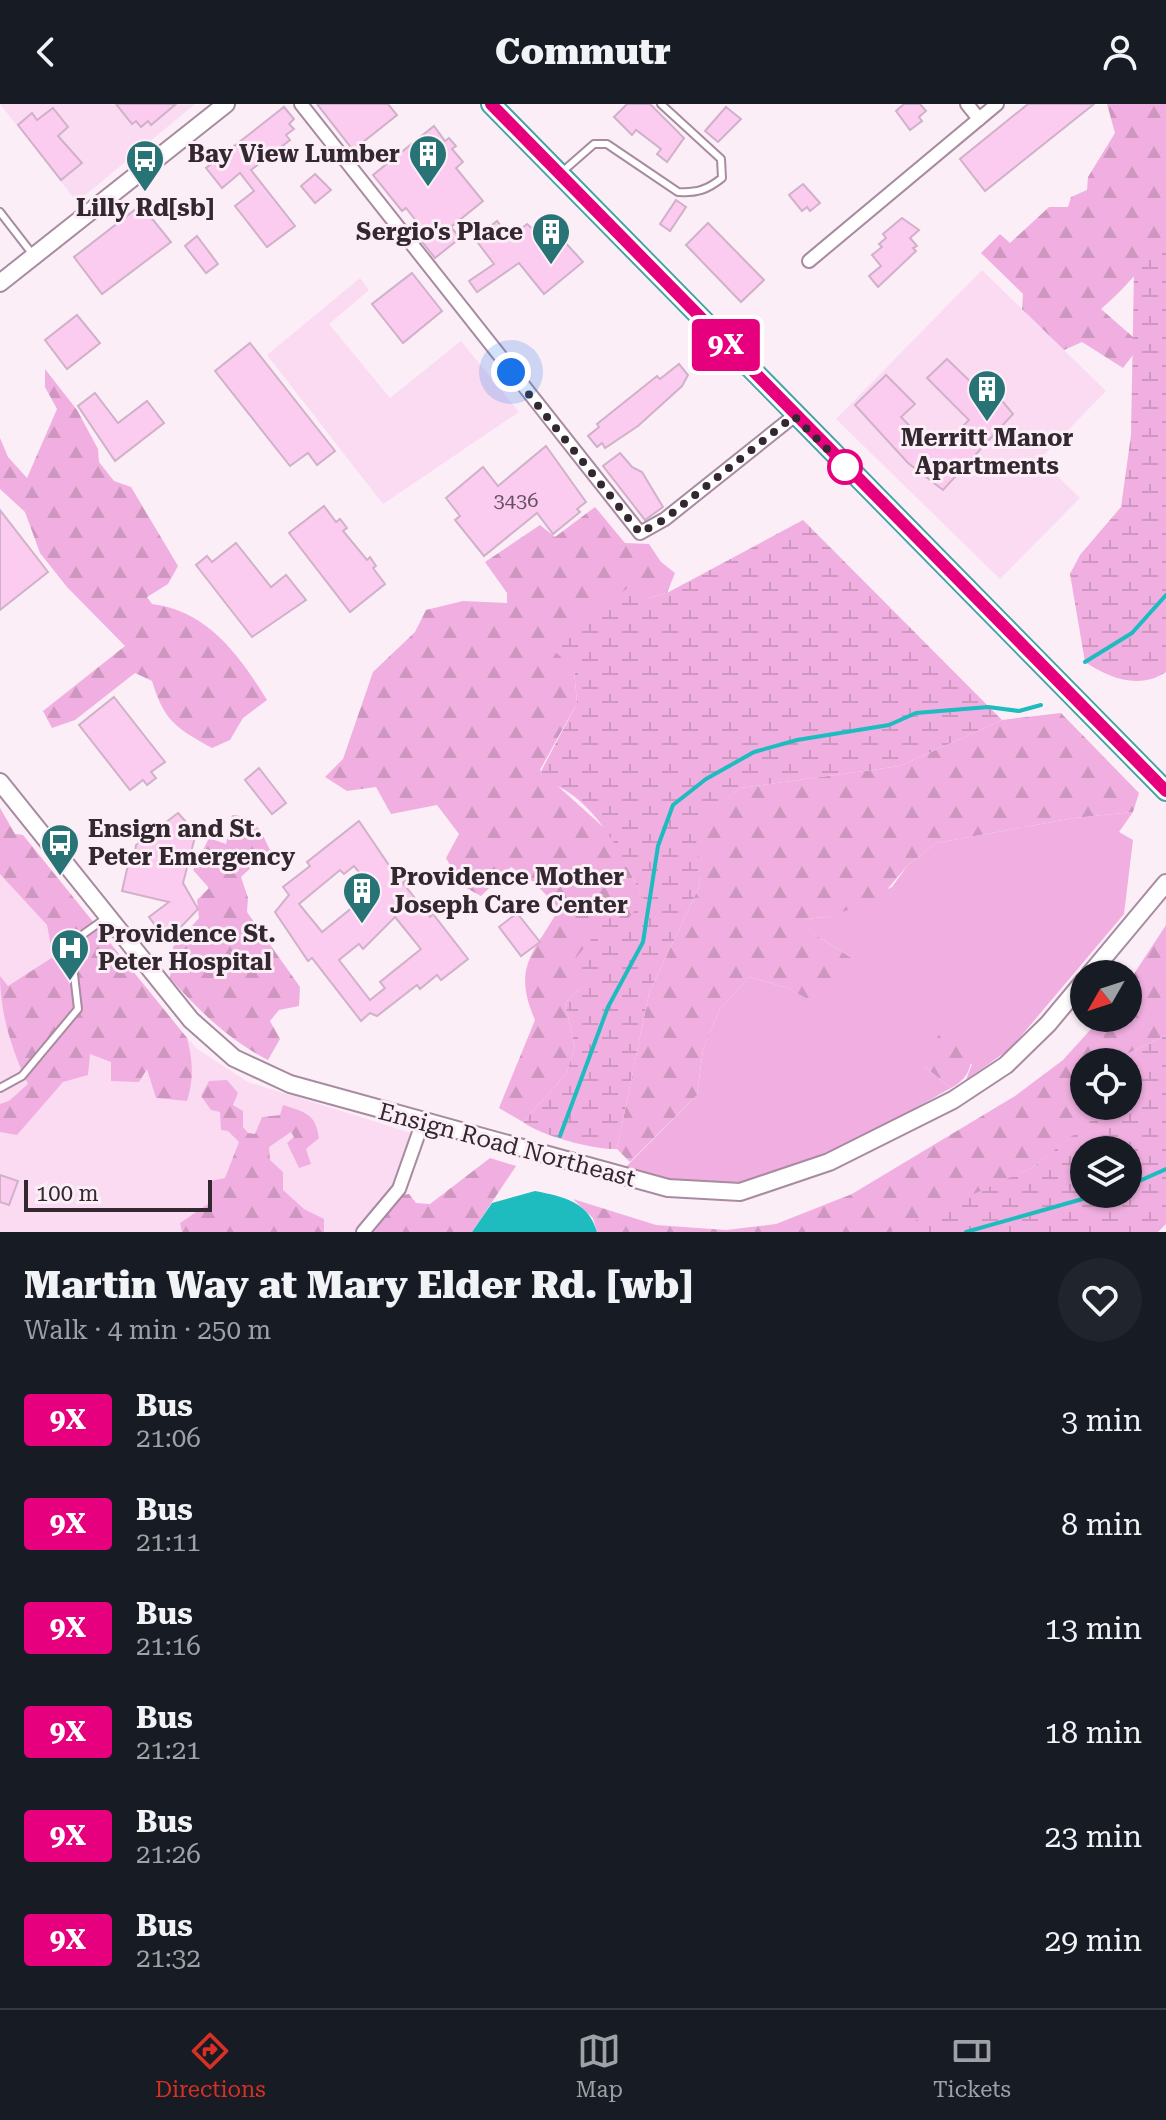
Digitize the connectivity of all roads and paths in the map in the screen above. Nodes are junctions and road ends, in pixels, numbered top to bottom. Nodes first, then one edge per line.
1 (226, 104) edge
2 (301, 104) edge
3 (491, 104) edge
4 (661, 104) edge
5 (967, 104) edge
6 (997, 104) edge
7 (979, 119) junction
8 (559, 175) junction
9 (0, 212) edge
10 (34, 256) junction
11 (809, 261) dead end
12 (0, 283) edge
13 (794, 416) junction
14 (0, 782) edge
15 (1166, 791) edge
16 (1166, 883) edge
17 (106, 918) junction
18 (1102, 960) edge
19 (1070, 998) edge
20 (0, 1088) edge
21 (422, 1124) junction
22 (363, 1232) edge

1 - 10 street
2 - 13 street
3 - 8 main road
4 - 8 lane
5 - 7 street
6 - 7 street
7 - 11 street
8 - 13 main road
9 - 10 lane
10 - 12 street
13 - 15 main road
14 - 17 street, Ensign Road Northeast
16 - 18 street
17 - 20 lane
17 - 21 street, Ensign Road Northeast
19 - 21 street, Ensign Road Northeast
21 - 22 street

